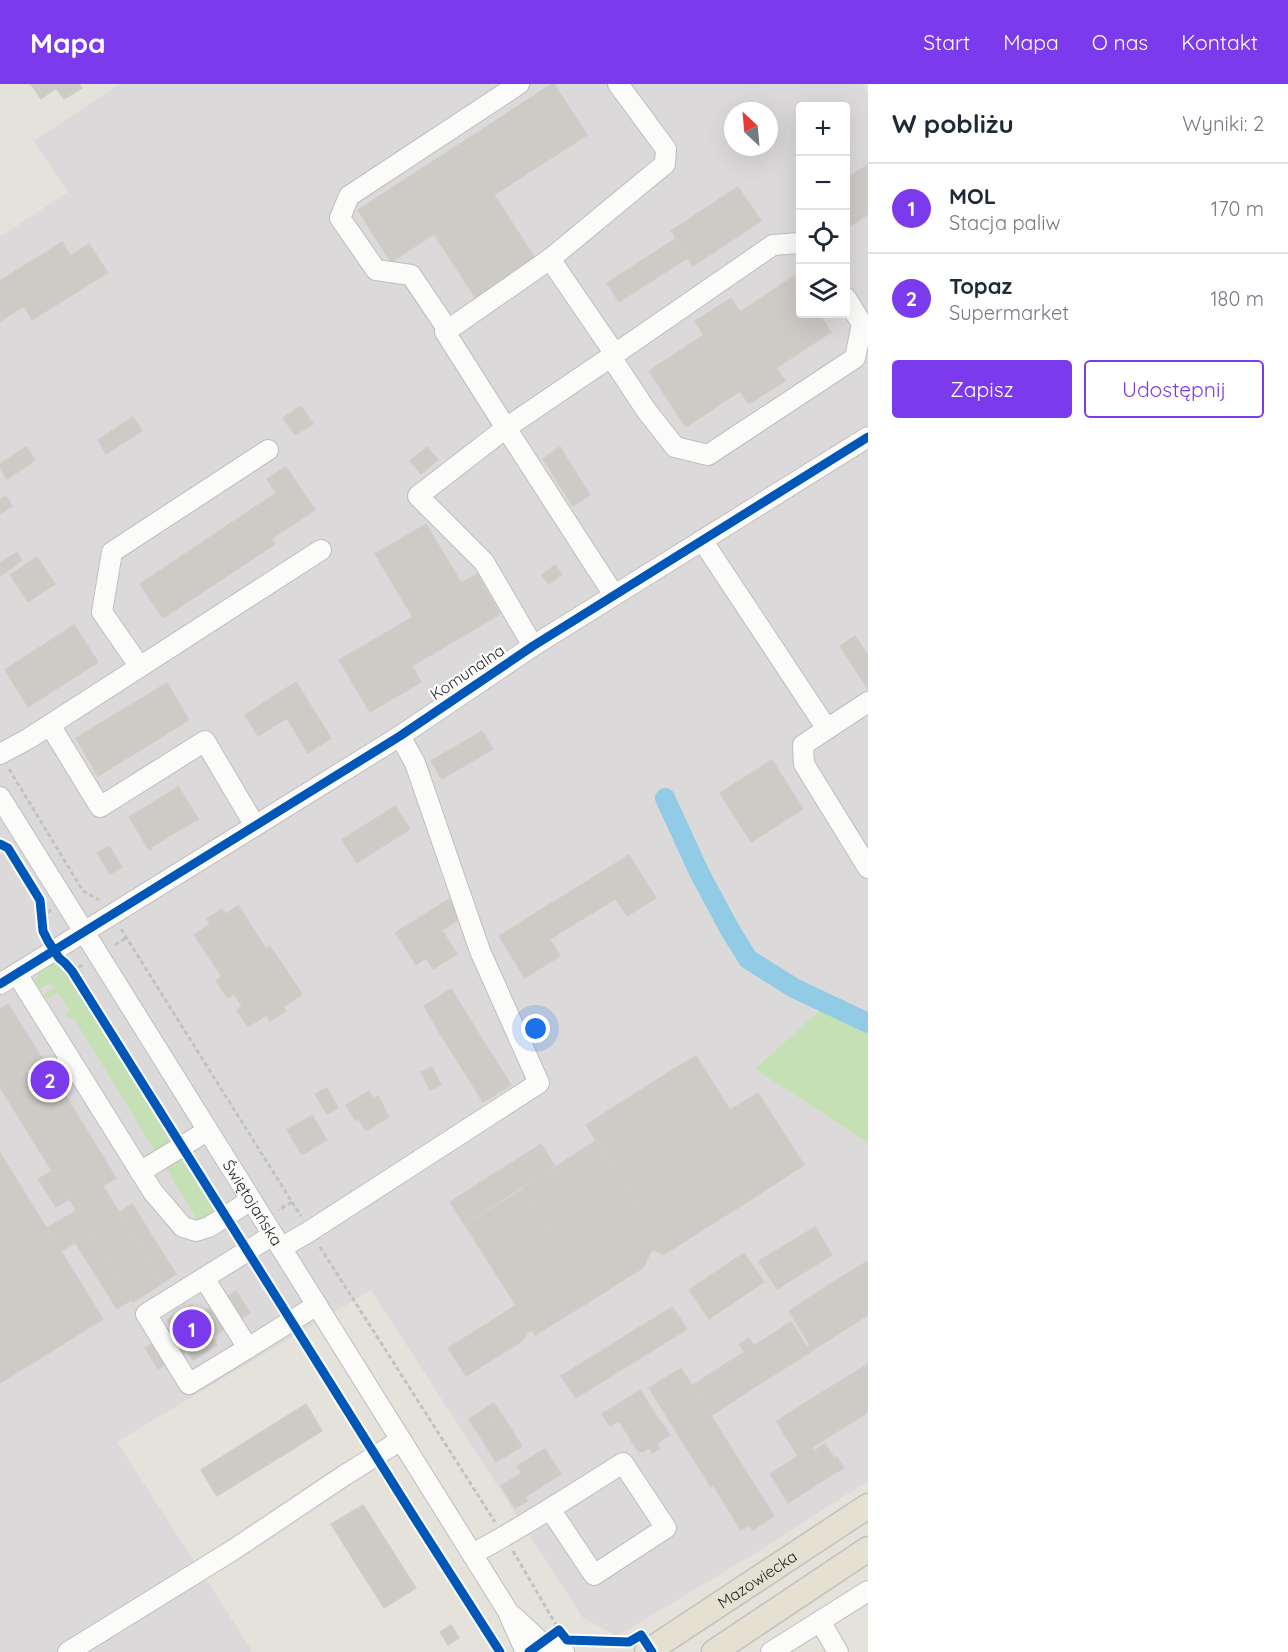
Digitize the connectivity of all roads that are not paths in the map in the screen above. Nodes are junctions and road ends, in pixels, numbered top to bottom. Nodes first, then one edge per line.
1 (519, 84) edge
2 (618, 84) edge
3 (796, 243) edge
4 (550, 259) junction
5 (850, 304) edge
6 (448, 330) junction
7 (862, 353) edge
8 (613, 356) junction
9 (506, 428) junction
10 (868, 436) edge
11 (268, 450) dead end
12 (702, 540) junction
13 (321, 550) dead end
14 (614, 595) junction
15 (533, 646) junction
16 (140, 667) junction
17 (868, 702) edge
18 (50, 725) junction
19 (827, 729) junction
20 (400, 736) junction
21 (3, 759) edge
22 (0, 797) edge
23 (255, 826) junction
24 (868, 868) edge
25 (83, 932) junction
26 (8, 979) edge
27 (207, 1131) junction
28 (140, 1172) junction
29 (251, 1200) junction
30 (272, 1234) junction
31 (204, 1278) junction
32 (317, 1305) junction
33 (248, 1348) junction
34 (401, 1440) junction
35 (868, 1506) edge
36 (550, 1509) junction
37 (868, 1549) edge
38 (472, 1554) junction
39 (868, 1591) edge
40 (507, 1610) junction
41 (820, 1621) junction
42 (68, 1652) edge
43 (526, 1652) edge
44 (564, 1652) edge
45 (647, 1652) edge
46 (714, 1652) edge
47 (771, 1652) edge
48 (838, 1652) edge

1 - 6 street
2 - 4 street
3 - 8 street
4 - 6 street
4 - 8 street
5 - 7 street
6 - 9 street
7 - 8 street
8 - 9 street
9 - 14 street
9 - 15 street
10 - 12 street, Komunalna
11 - 16 street
12 - 14 street, Komunalna
12 - 19 street
13 - 16 street
14 - 15 street, Komunalna
15 - 20 street, Komunalna
16 - 18 street
17 - 19 street
18 - 21 street
18 - 23 street
19 - 24 street
20 - 23 street, Komunalna
20 - 30 street
22 - 25 street, Świętojańska
23 - 25 street, Komunalna
25 - 26 street, Komunalna
25 - 27 street, Świętojańska
26 - 28 street
27 - 28 street
27 - 29 street, Świętojańska
28 - 29 street
29 - 30 street, Świętojańska
30 - 31 street
30 - 32 street, Świętojańska
31 - 33 street
31 - 33 street
32 - 33 street
32 - 34 street, Świętojańska
34 - 38 street, Świętojańska
34 - 42 street
35 - 45 main road, Mazowiecka
36 - 36 street
36 - 38 street
37 - 46 main road
38 - 40 street, Świętojańska
39 - 41 street
40 - 43 street, Świętojańska
40 - 44 street, Świętojańska
41 - 47 street
41 - 48 street

